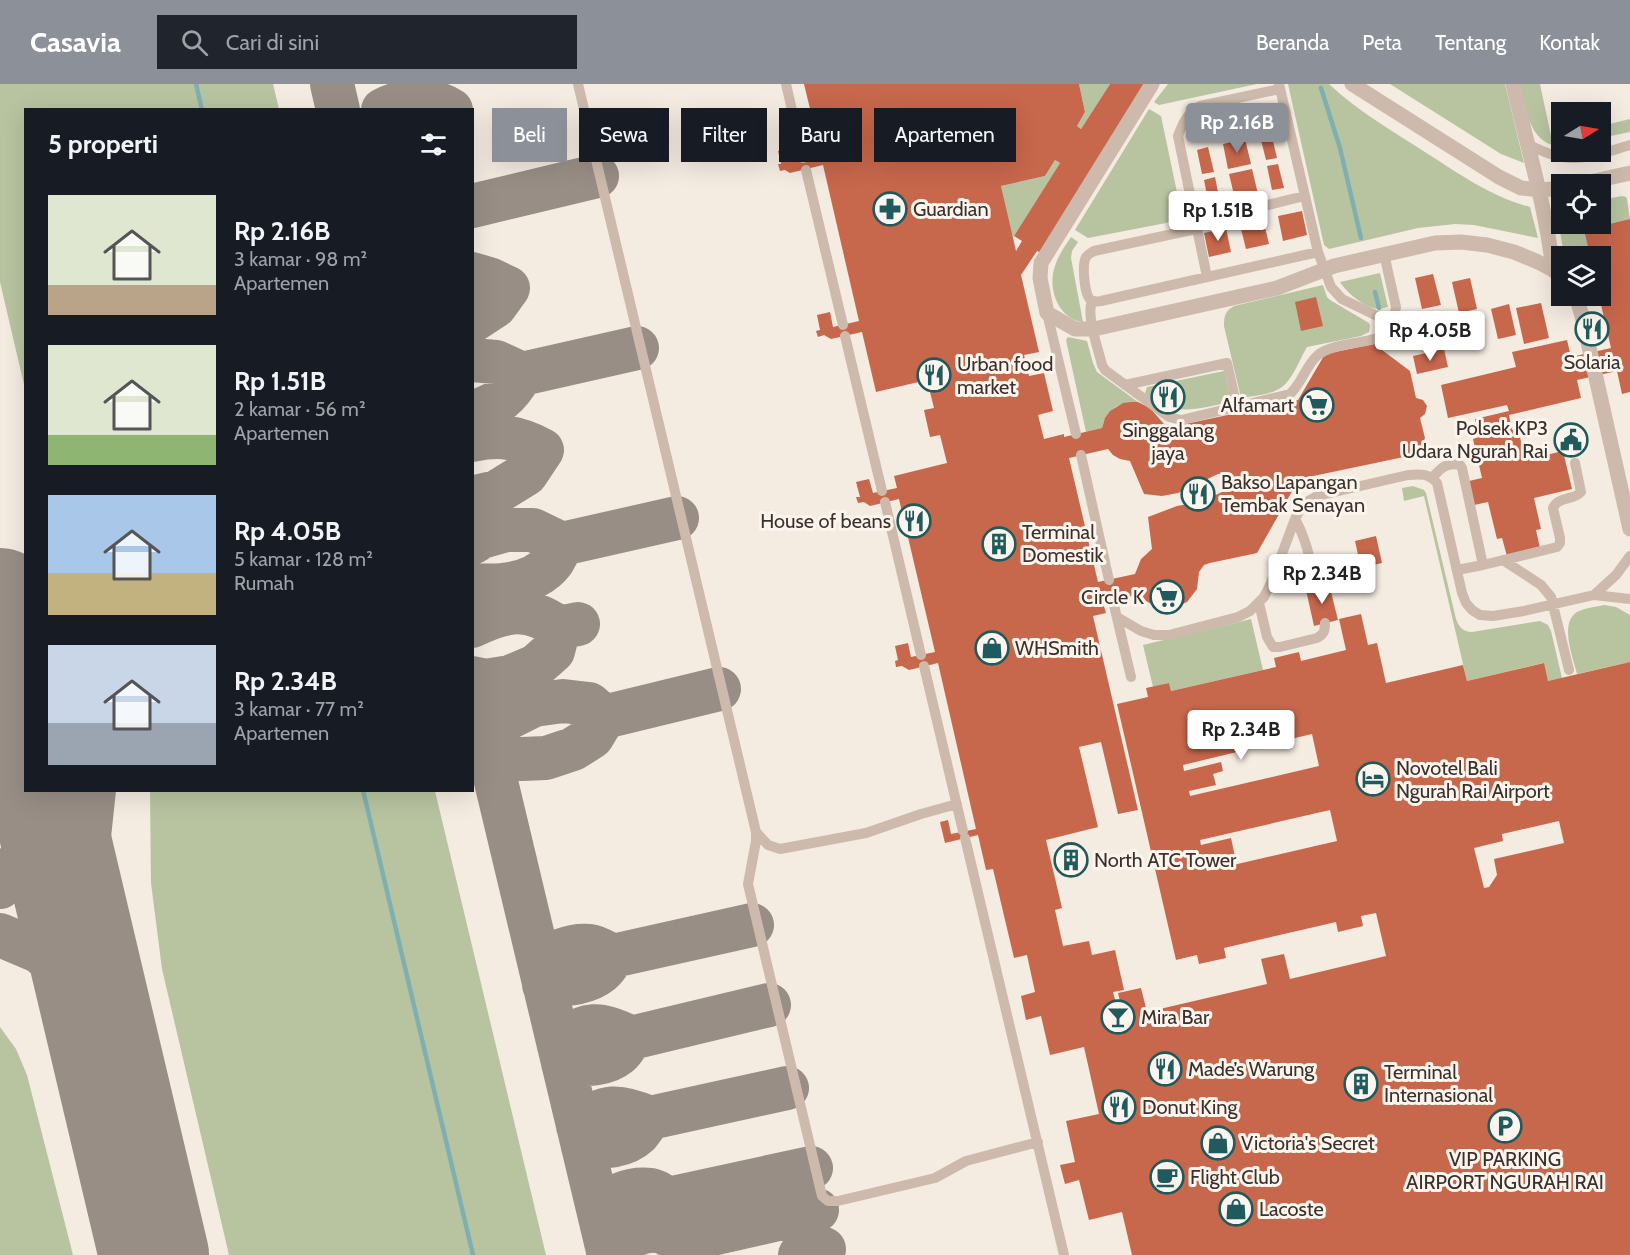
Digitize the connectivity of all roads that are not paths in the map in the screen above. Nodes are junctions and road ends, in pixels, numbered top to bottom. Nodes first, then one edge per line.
1 (578, 84) edge
2 (786, 84) edge
3 (1152, 84) edge
4 (1352, 84) edge
5 (1513, 84) edge
6 (1279, 86) edge
7 (792, 108) edge
8 (1527, 144) junction
9 (1630, 145) edge
10 (806, 170) dead end
11 (1630, 173) edge
12 (1611, 177) edge
13 (1551, 189) edge
14 (1540, 190) junction
15 (1305, 196) junction
16 (1232, 214) dead end
17 (1196, 229) junction
18 (1551, 248) edge
19 (1318, 252) junction
20 (1384, 254) junction
21 (1324, 270) junction
22 (1551, 270) edge
23 (1207, 278) junction
24 (1092, 301) junction
25 (1579, 306) edge
26 (1047, 313) junction
27 (1392, 323) junction
28 (1094, 329) junction
29 (1125, 385) junction
30 (1237, 407) junction
31 (1076, 434) dead end
32 (1081, 455) dead end
33 (1575, 463) dead end
34 (1432, 478) junction
35 (1295, 519) junction
36 (1630, 528) edge
37 (1630, 556) edge
38 (1503, 560) junction
39 (1483, 565) junction
40 (1457, 570) junction
41 (1109, 580) dead end
42 (1316, 587) dead end
43 (1594, 595) junction
44 (1630, 598) edge
45 (1113, 601) dead end
46 (1259, 603) junction
47 (1554, 604) junction
48 (1117, 617) junction
49 (1325, 623) dead end
50 (921, 655) dead end
51 (924, 666) dead end
52 (1569, 670) dead end
53 (1131, 677) dead end
54 (957, 804) junction
55 (756, 832) junction
56 (1038, 1142) junction
57 (1064, 1255) edge

1 - 55 lane
2 - 7 lane
3 - 26 street
4 - 14 street
5 - 8 street
6 - 15 lane
6 - 17 lane
8 - 9 lane
8 - 14 street
10 - 50 lane
11 - 12 street
13 - 14 street
14 - 18 street
15 - 16 lane
15 - 19 lane
17 - 23 lane
17 - 24 lane
19 - 21 lane
19 - 23 lane
20 - 21 street
20 - 22 street
20 - 27 lane
21 - 27 lane
21 - 28 street
23 - 24 lane
24 - 28 lane
25 - 36 street
26 - 28 street
26 - 31 lane
27 - 30 lane
28 - 29 lane
29 - 30 lane
29 - 30 lane
32 - 41 lane
33 - 38 lane
34 - 35 lane
34 - 39 lane
34 - 40 lane
35 - 42 lane
35 - 46 lane
37 - 43 lane
38 - 39 lane
38 - 47 lane
39 - 40 lane
40 - 47 lane
43 - 44 lane
43 - 47 lane
45 - 48 lane
46 - 48 lane
46 - 49 lane
47 - 52 lane
48 - 53 lane
51 - 54 lane
54 - 55 lane
54 - 56 lane
55 - 56 lane
56 - 57 lane

